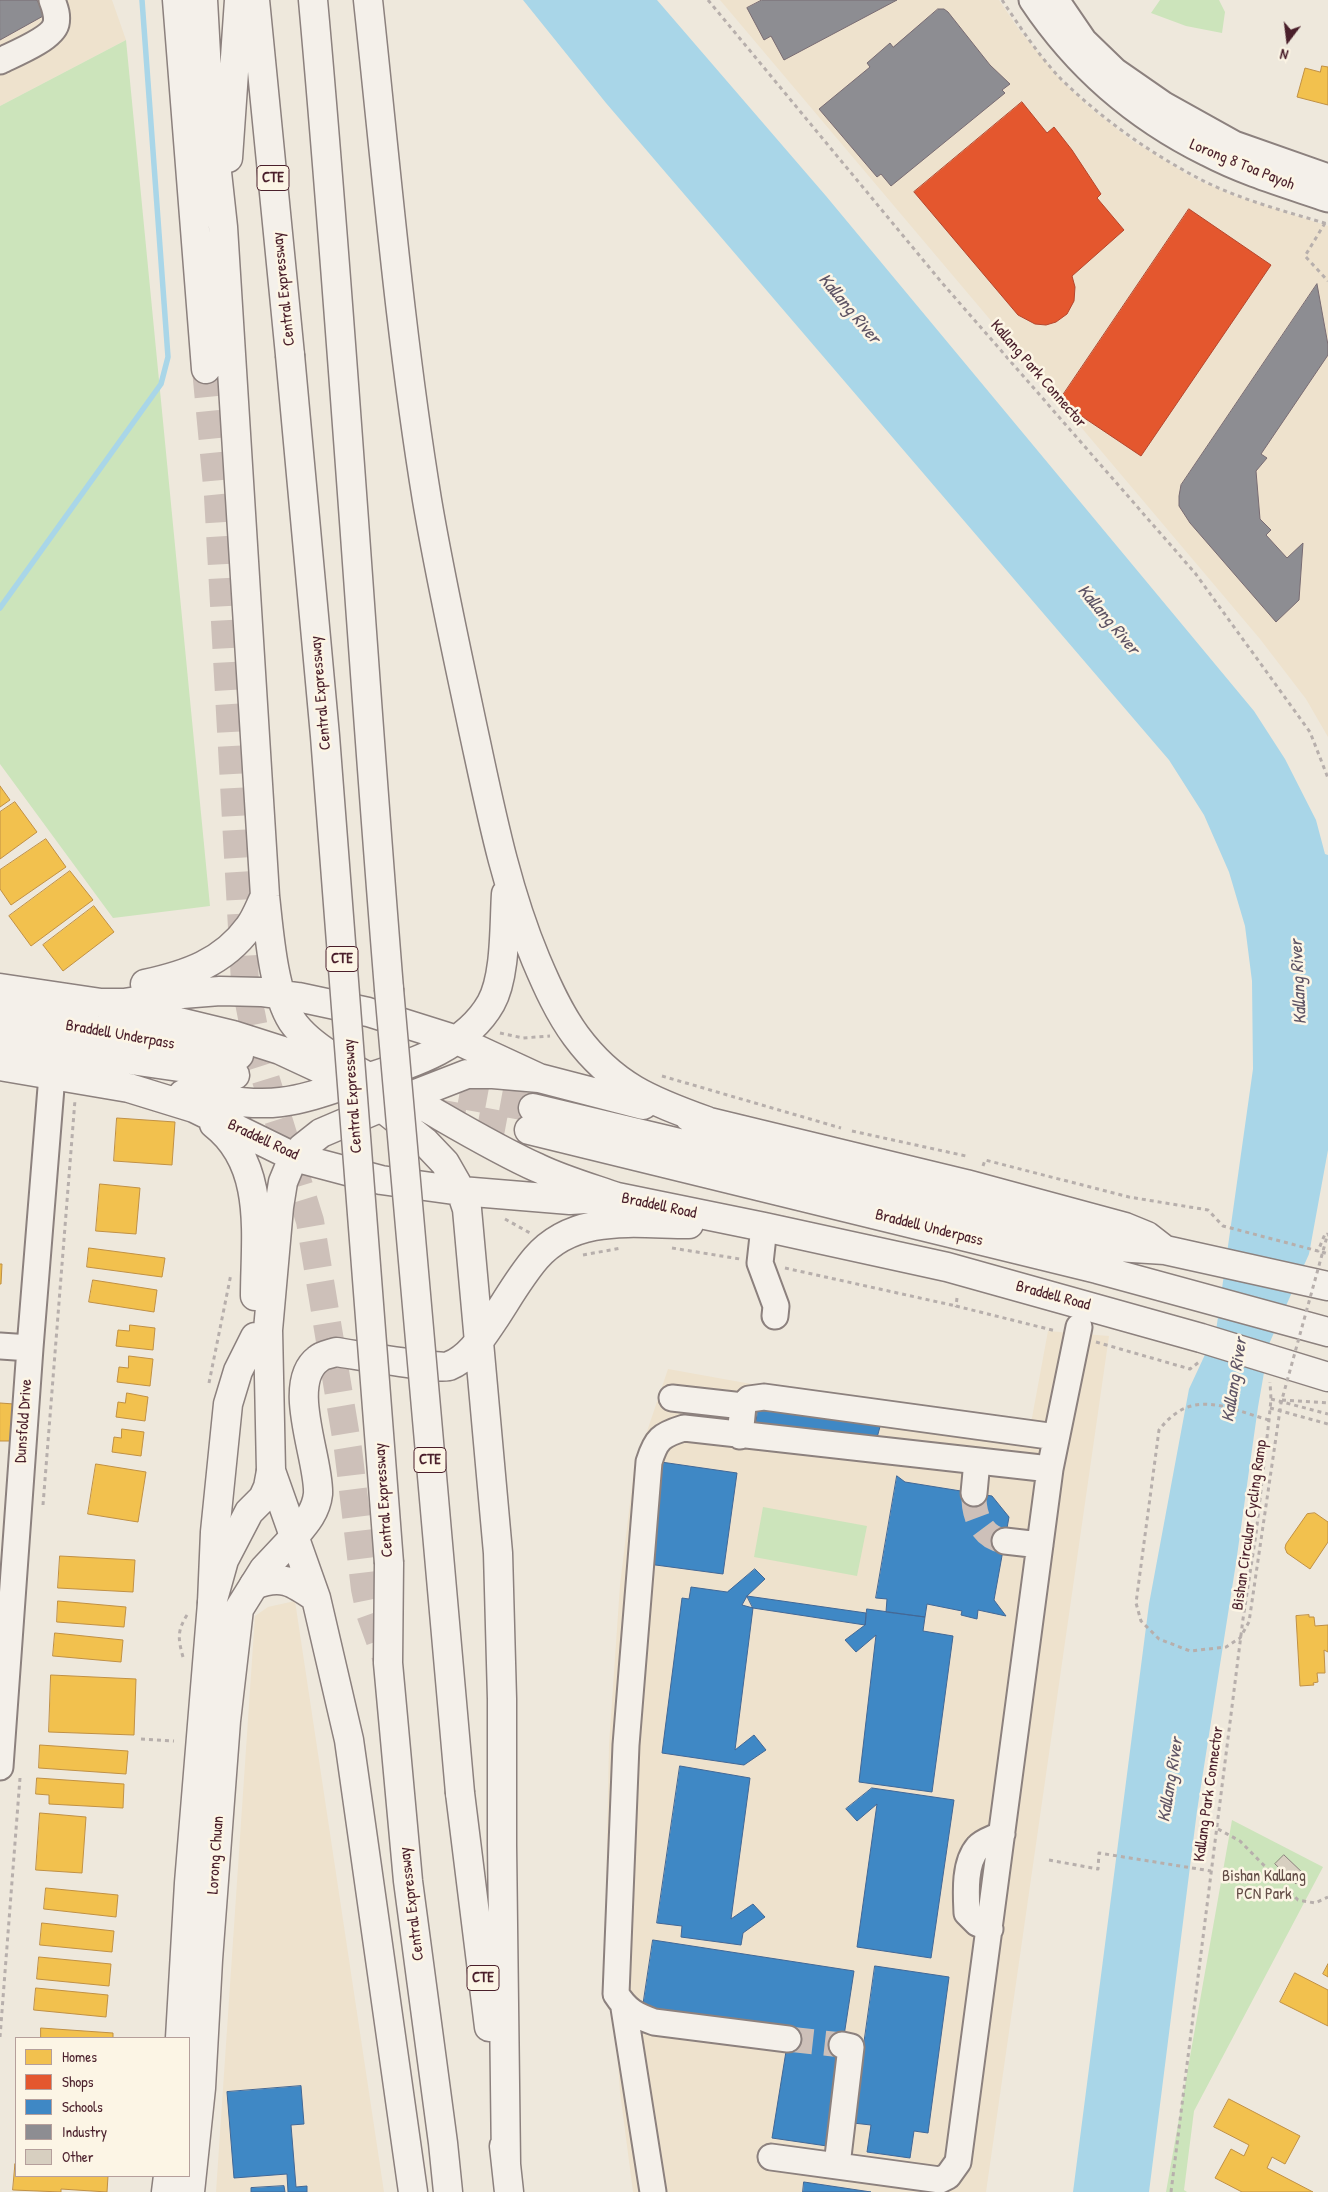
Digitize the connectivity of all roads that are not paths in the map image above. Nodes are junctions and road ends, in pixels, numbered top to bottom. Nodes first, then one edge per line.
1 (52, 0) edge
2 (177, 0) edge
3 (203, 0) edge
4 (239, 0) edge
5 (256, 0) edge
6 (313, 0) edge
7 (322, 0) edge
8 (368, 0) edge
9 (1032, 0) edge
10 (1056, 0) edge
11 (0, 61) edge
12 (318, 68) junction
13 (1213, 145) junction
14 (1328, 177) edge
15 (1328, 199) edge
16 (223, 227) junction
17 (206, 370) tunnel mouth
18 (506, 878) junction
19 (265, 896) junction
20 (1, 994) edge
21 (281, 994) junction
22 (51, 995) junction
23 (101, 1003) junction
24 (457, 1040) junction
25 (0, 1041) edge
26 (280, 1050) junction
27 (0, 1066) edge
28 (539, 1078) junction
29 (360, 1080) junction
30 (51, 1085) junction
31 (129, 1088) junction
32 (407, 1097) junction
33 (280, 1102) junction
34 (382, 1107) junction
35 (194, 1108) junction
36 (707, 1121) junction
37 (294, 1157) junction
38 (461, 1191) junction
39 (617, 1197) junction
40 (752, 1225) junction
41 (1165, 1250) junction
42 (1319, 1284) edge
43 (775, 1316) dead end
44 (1078, 1331) road end
45 (1328, 1332) edge
46 (255, 1336) junction
47 (480, 1341) junction
48 (0, 1346) edge
49 (30, 1348) junction
50 (1328, 1377) edge
51 (672, 1398) dead end
52 (742, 1406) junction
53 (740, 1436) junction
54 (1056, 1437) junction
55 (978, 1461) junction
56 (1050, 1470) junction
57 (271, 1471) junction
58 (974, 1493) tunnel mouth
59 (294, 1537) junction
60 (1005, 1541) tunnel mouth
61 (1040, 1545) junction
62 (254, 1585) junction
63 (316, 1598) junction
64 (212, 1603) junction
65 (0, 1767) edge
66 (624, 2008) junction
67 (180, 2037) edge
68 (788, 2038) tunnel mouth
69 (842, 2046) dead end
70 (771, 2157) dead end
71 (506, 2163) junction
72 (837, 2166) junction
73 (168, 2177) edge
74 (166, 2192) edge
75 (190, 2192) edge
76 (413, 2192) edge
77 (448, 2192) edge
78 (509, 2192) edge
79 (652, 2192) edge

1 - 11 street
2 - 17 main road
3 - 16 main road
4 - 16 main road
5 - 77 main road, Central Expressway / CTE, bridge
6 - 12 main road, CTE
7 - 12 main road
8 - 18 main road
9 - 13 street, Lorong 8 Toa Payoh
10 - 13 street, Lorong 8 Toa Payoh
12 - 71 main road, CTE, bridge
13 - 14 street, Lorong 8 Toa Payoh
13 - 15 street, Lorong 8 Toa Payoh
16 - 19 main road
18 - 24 main road
18 - 36 main road
19 - 21 main road
19 - 22 main road
20 - 22 main road
20 - 25 main road, Braddell Underpass
21 - 23 main road
21 - 24 main road
21 - 29 main road
22 - 23 main road
23 - 26 main road
24 - 28 main road
24 - 29 main road
26 - 29 main road
26 - 33 main road
27 - 30 main road, Braddell Road
28 - 32 main road
28 - 36 main road
29 - 32 main road
29 - 33 main road
29 - 34 main road
30 - 31 main road, Braddell Road
30 - 49 street, Dunsfold Drive
31 - 33 main road
31 - 35 main road, Braddell Road
32 - 34 main road
32 - 39 main road
34 - 37 main road
34 - 38 main road
35 - 37 main road, Braddell Road
35 - 46 main road
36 - 41 main road
37 - 38 main road, Braddell Road
37 - 57 main road
38 - 39 main road, Braddell Road
38 - 47 main road
39 - 40 main road, Braddell Road
40 - 43 street
40 - 47 main road, Lorong Chuan
40 - 50 main road, Braddell Road
41 - 42 main road
41 - 45 main road, Braddell Underpass
44 - 54 street
46 - 57 main road
46 - 64 main road
47 - 59 main road, Lorong Chuan
47 - 71 main road
48 - 49 street
49 - 65 street, Dunsfold Drive
51 - 52 street
52 - 53 street
52 - 54 street
53 - 55 street
53 - 66 street
54 - 56 street
55 - 56 street
55 - 58 street
56 - 61 street
57 - 59 main road
57 - 64 main road, Lorong Chuan
59 - 62 main road, Lorong Chuan
59 - 63 main road
60 - 61 street
61 - 72 street
62 - 63 main road
62 - 75 main road, Lorong Chuan
63 - 76 main road
64 - 67 main road, Lorong Chuan
66 - 68 street
66 - 79 street
69 - 72 street
70 - 72 street
71 - 78 main road, CTE
73 - 74 main road

